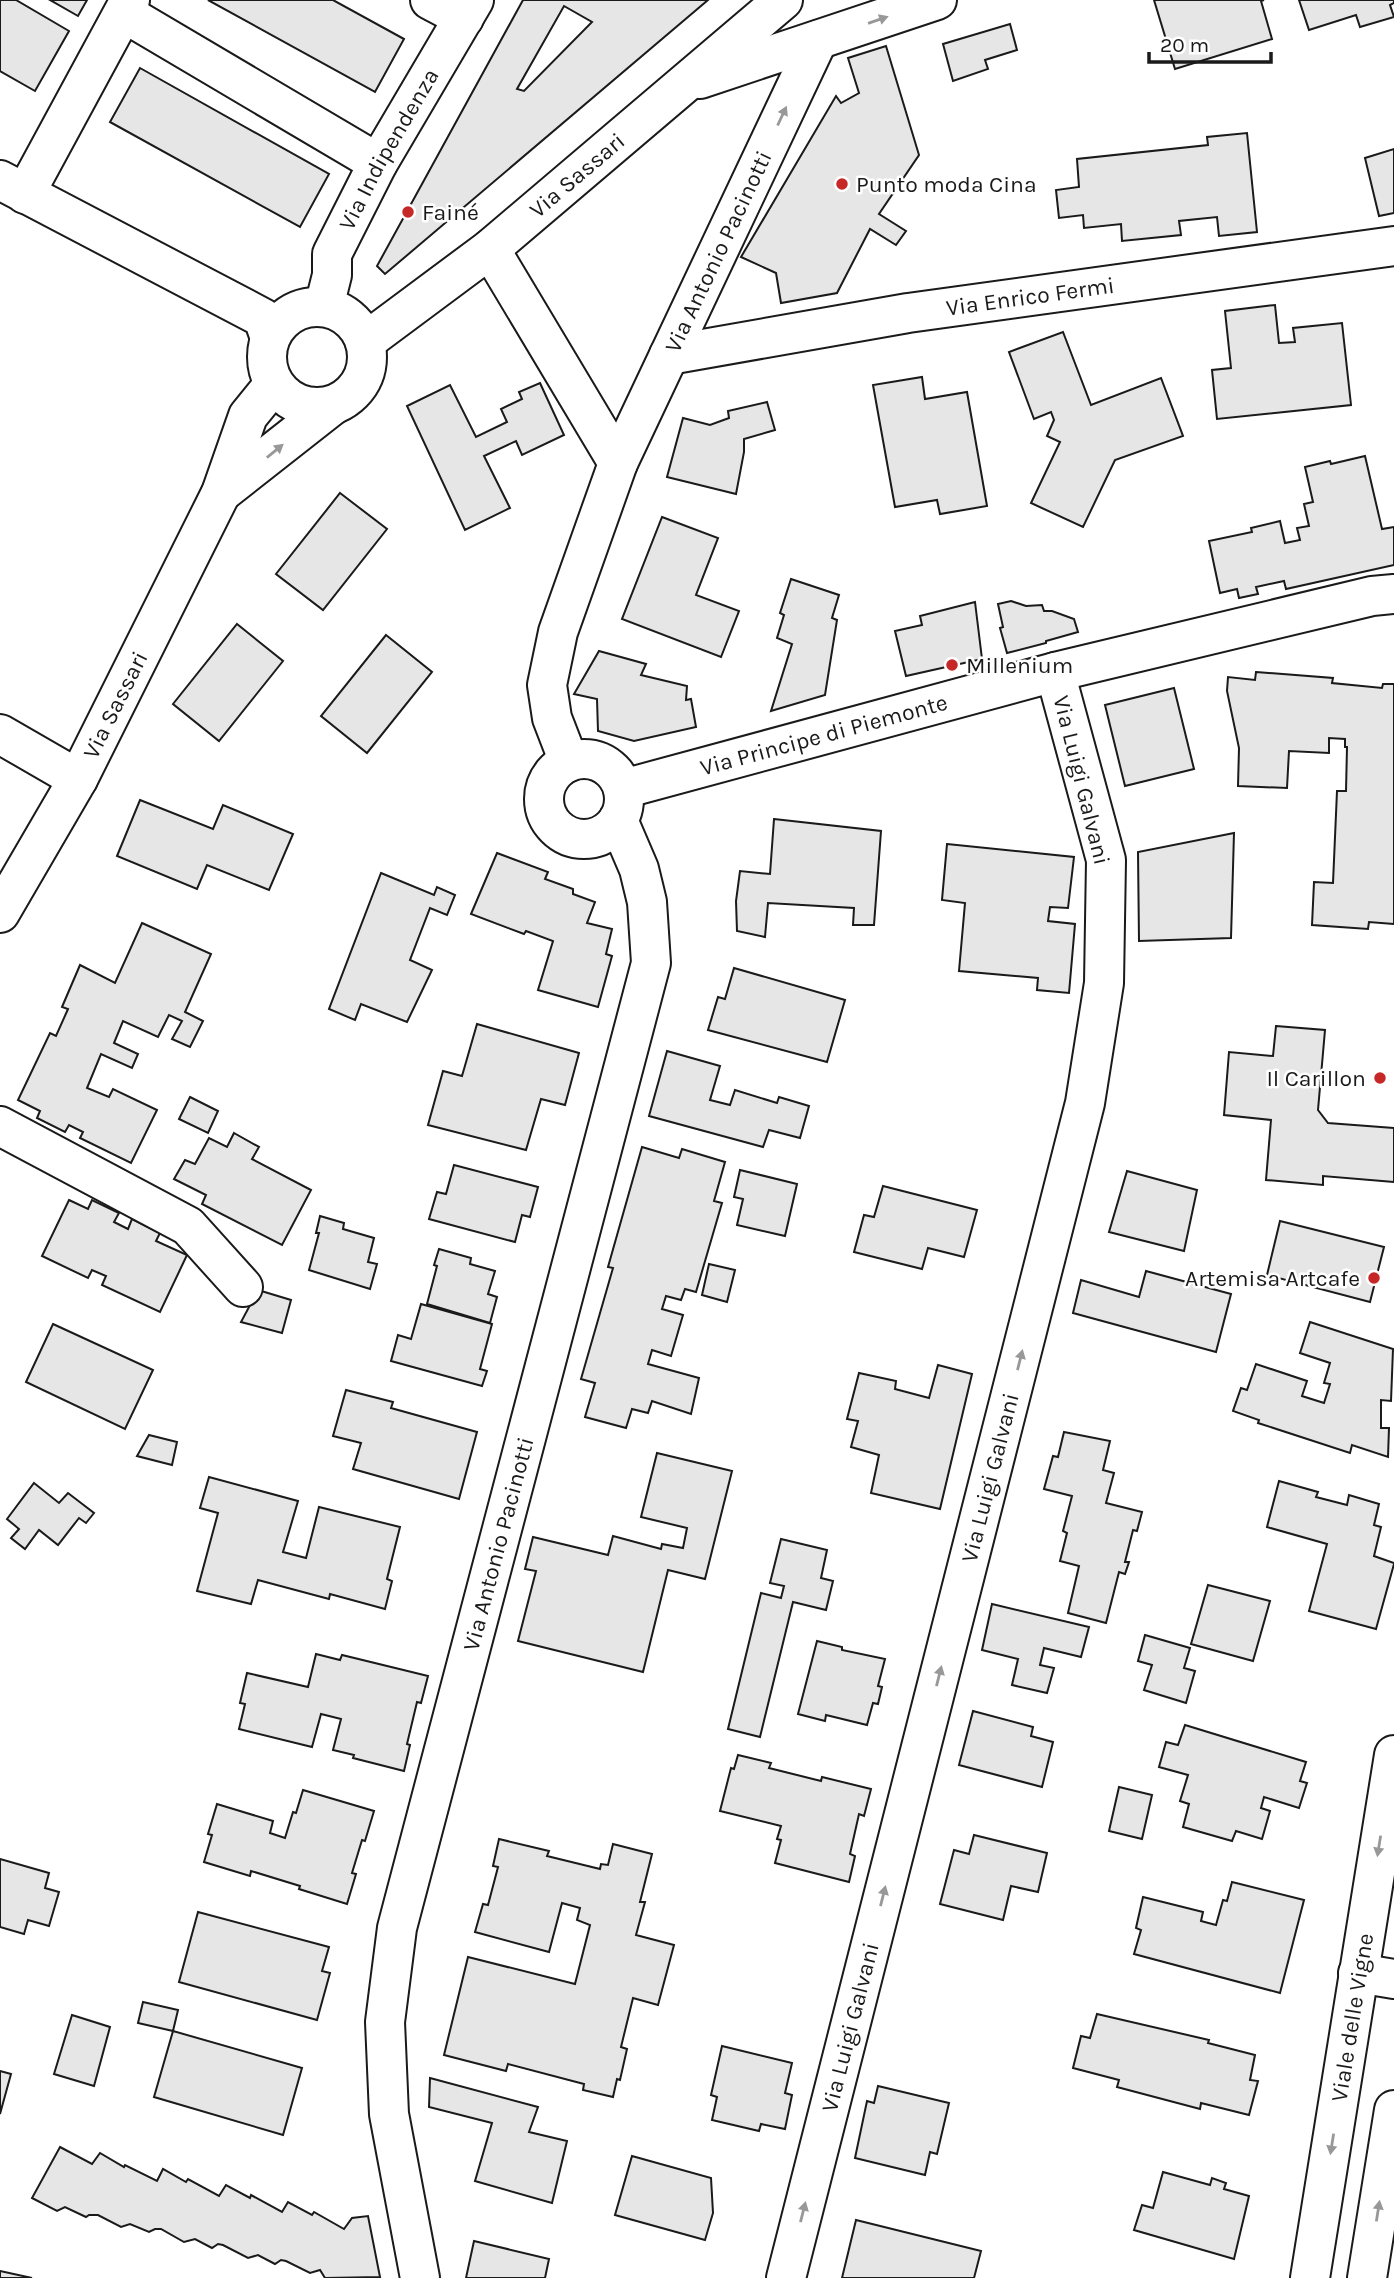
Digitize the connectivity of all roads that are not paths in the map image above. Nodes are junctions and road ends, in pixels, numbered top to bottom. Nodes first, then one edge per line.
1 (430, 0) edge
2 (785, 0) edge
3 (937, 0) edge
4 (127, 6) edge
5 (469, 9) edge
6 (818, 40) junction
7 (682, 85) junction
8 (378, 163) junction
9 (13, 187) edge
10 (1394, 246) edge
11 (490, 249) junction
12 (324, 306) junction
13 (270, 338) junction
14 (365, 342) junction
15 (668, 355) junction
16 (274, 384) junction
17 (333, 405) junction
18 (618, 463) junction
19 (221, 493) junction
20 (1394, 594) edge
21 (1055, 672) junction
22 (0, 734) edge
23 (569, 762) junction
24 (78, 779) junction
25 (620, 805) junction
26 (0, 913) edge
27 (0, 1126) edge
28 (243, 1287) dead end
29 (1394, 1755) edge
30 (1376, 1976) edge
31 (1394, 2110) edge
32 (420, 2278) edge
33 (786, 2278) edge
34 (1310, 2278) edge
35 (1367, 2278) edge

1 - 5 street
2 - 6 street
2 - 7 street, Via Sassari
6 -> 3 street
4 - 8 street
4 - 9 street
5 - 8 street, Via Indipendenza
6 - 7 street
15 -> 6 street, Via Antonio Pacinotti
7 - 11 street, Via Sassari
8 - 12 street, Via Indipendenza
9 - 13 street
10 - 15 street, Via Enrico Fermi
11 - 14 street, Via Sassari
11 - 18 street
12 - 13 street
12 - 14 street
13 - 16 street
14 - 17 street, Via Sassari
15 - 18 street, Via Antonio Pacinotti
16 - 17 street
16 - 19 street, Via Sassari
19 -> 17 street, Via Sassari
18 - 23 street, Via Antonio Pacinotti
19 - 24 street, Via Sassari
20 - 21 street, Via Principe di Piemonte
21 - 25 street, Via Principe di Piemonte
33 -> 21 street, Via Luigi Galvani
22 - 24 street
23 - 25 street, Via Antonio Pacinotti
23 - 25 street
24 - 26 street, Via Sassari
25 - 32 street, Via Antonio Pacinotti
27 - 28 street
29 -> 30 street, Viale delle Vigne
30 -> 34 street, Viale delle Vigne
35 -> 31 street

